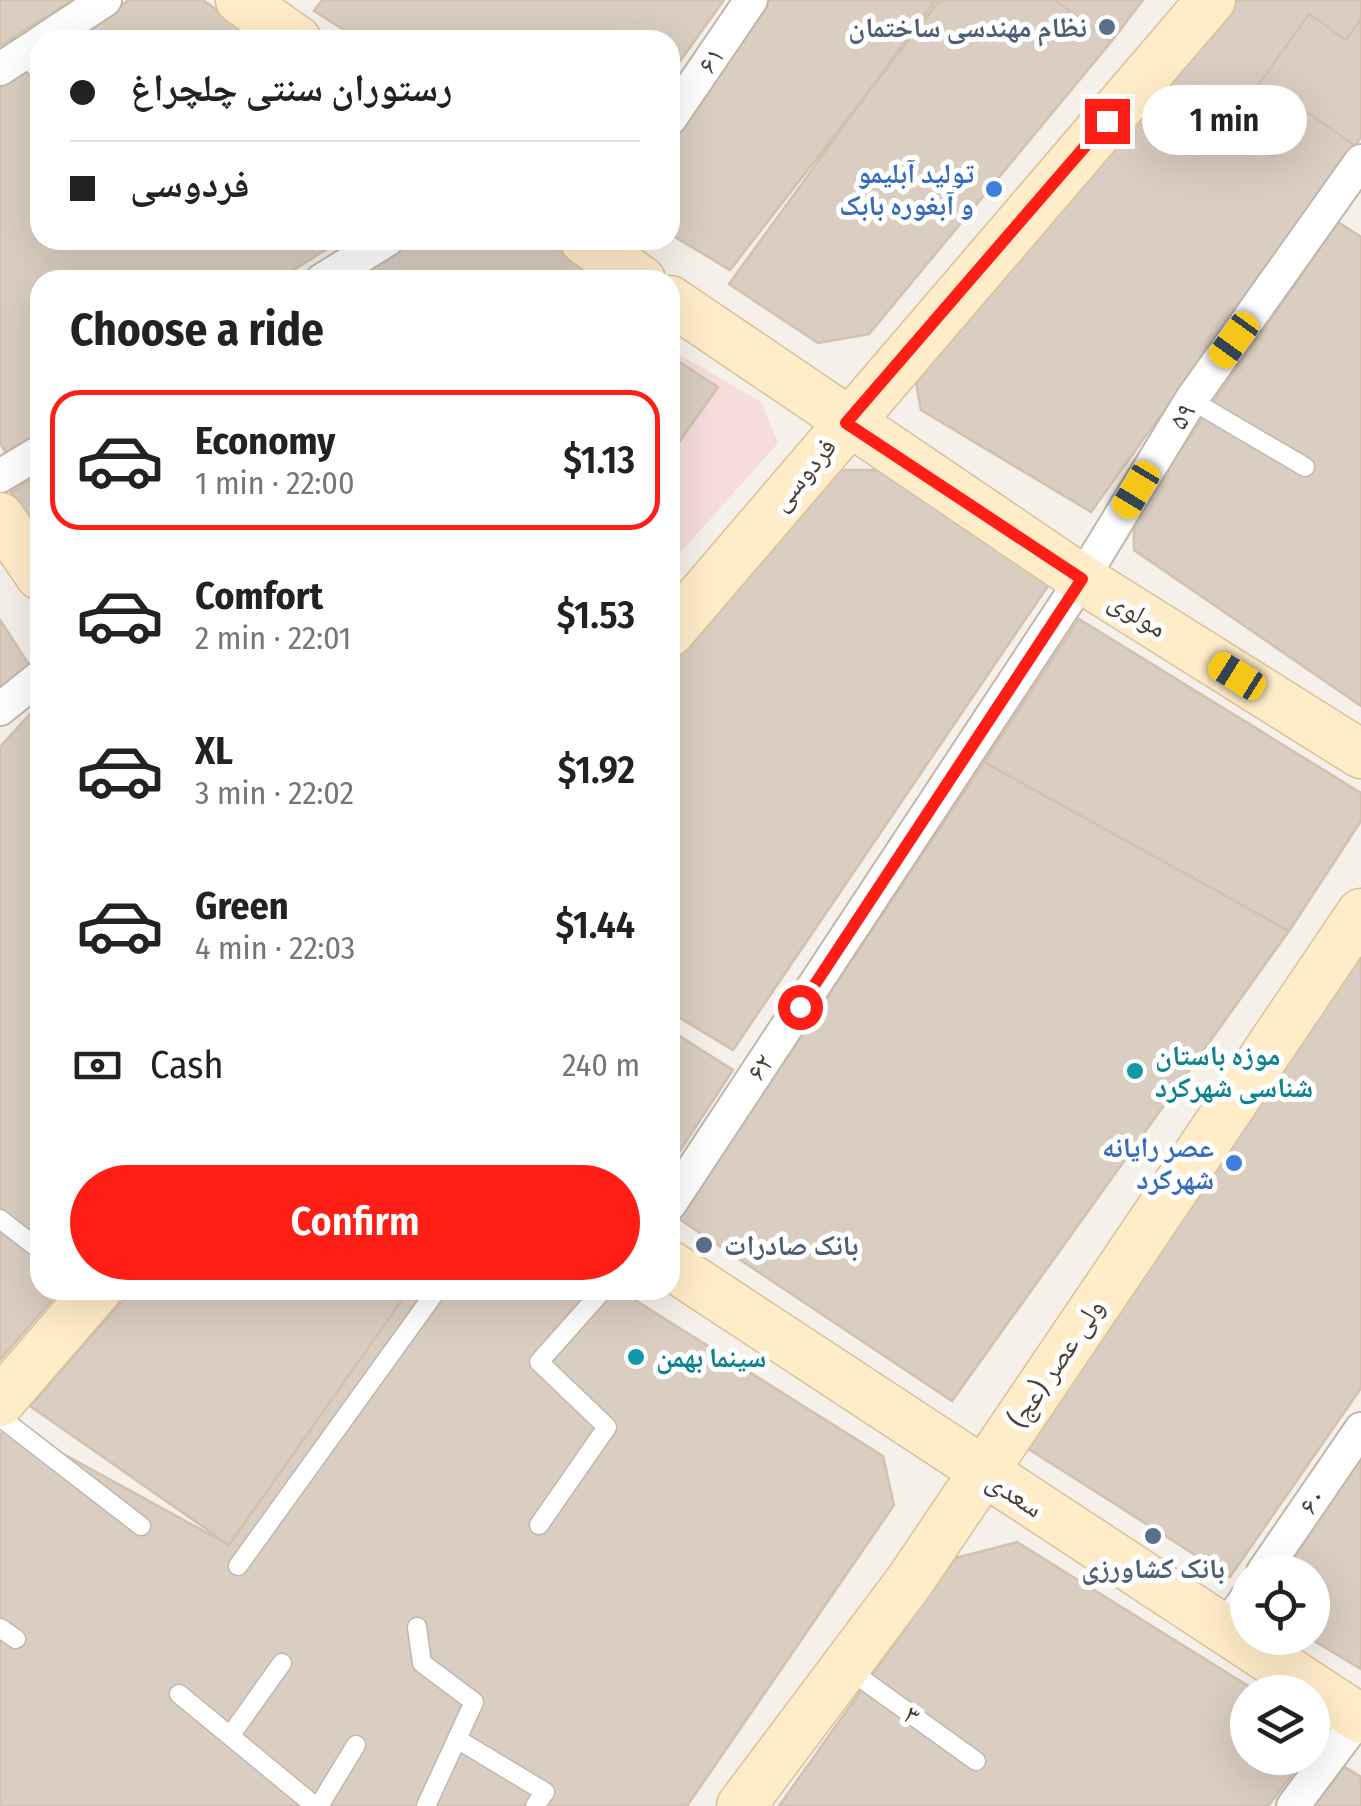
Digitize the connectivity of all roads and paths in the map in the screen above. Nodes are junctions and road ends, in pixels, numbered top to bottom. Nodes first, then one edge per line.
1 (105, 0) edge
2 (751, 0) edge
3 (1212, 0) edge
4 (65, 30) edge
5 (680, 104) edge
6 (1361, 161) edge
7 (371, 250) edge
8 (599, 250) edge
9 (338, 270) edge
10 (627, 270) edge
11 (680, 312) edge
12 (1191, 400) junction
13 (846, 423) junction
14 (30, 458) edge
15 (1305, 467) dead end
16 (0, 476) edge
17 (0, 516) edge
18 (30, 561) edge
19 (1082, 579) junction
20 (680, 620) edge
21 (30, 685) edge
22 (0, 709) edge
23 (1361, 754) edge
24 (1361, 913) edge
25 (680, 1189) edge
26 (0, 1219) edge
27 (30, 1242) edge
28 (680, 1272) edge
29 (86, 1300) edge
30 (431, 1300) edge
31 (594, 1300) edge
32 (0, 1402) edge
33 (0, 1417) edge
34 (1361, 1429) edge
35 (982, 1472) junction
36 (540, 1525) dead end
37 (141, 1526) dead end
38 (1275, 1555) edge
39 (238, 1566) dead end
40 (1230, 1609) edge
41 (417, 1626) dead end
42 (1286, 1655) edge
43 (282, 1663) dead end
44 (848, 1668) junction
45 (179, 1694) dead end
46 (1360, 1719) edge
47 (230, 1736) junction
48 (457, 1739) junction
49 (356, 1745) dead end
50 (976, 1761) dead end
51 (317, 1806) edge
52 (426, 1806) edge
53 (535, 1806) edge
54 (740, 1806) edge
55 (1293, 1806) edge

1 - 4 street
2 - 5 street, ۶۱
3 - 13 main road, فردوسی
6 - 12 street, ۵۹
7 - 9 street
8 - 10 main road
11 - 13 main road, مولوی
12 - 15 lane
12 - 19 street, ۵۹
13 - 19 main road, مولوی
13 - 20 main road, فردوسی
14 - 16 street
17 - 18 main road
19 - 23 main road, مولوی
19 - 25 street, ۶۲
21 - 22 street
24 - 35 main road, ولی عصر (عج)
26 - 27 lane
28 - 35 main road, سعدی
29 - 32 main road
30 - 39 lane
31 - 36 lane
33 - 37 lane
34 - 38 street, ۶۰
35 - 40 main road, سعدی
35 - 44 main road, ولی عصر (عج)
41 - 48 lane
42 - 46 main road, سعدی
43 - 47 lane
44 - 50 lane, ۳
44 - 54 main road, ولی عصر (عج)
45 - 47 lane
46 - 55 street
47 - 51 lane
48 - 52 lane
48 - 53 lane
49 - 51 lane

